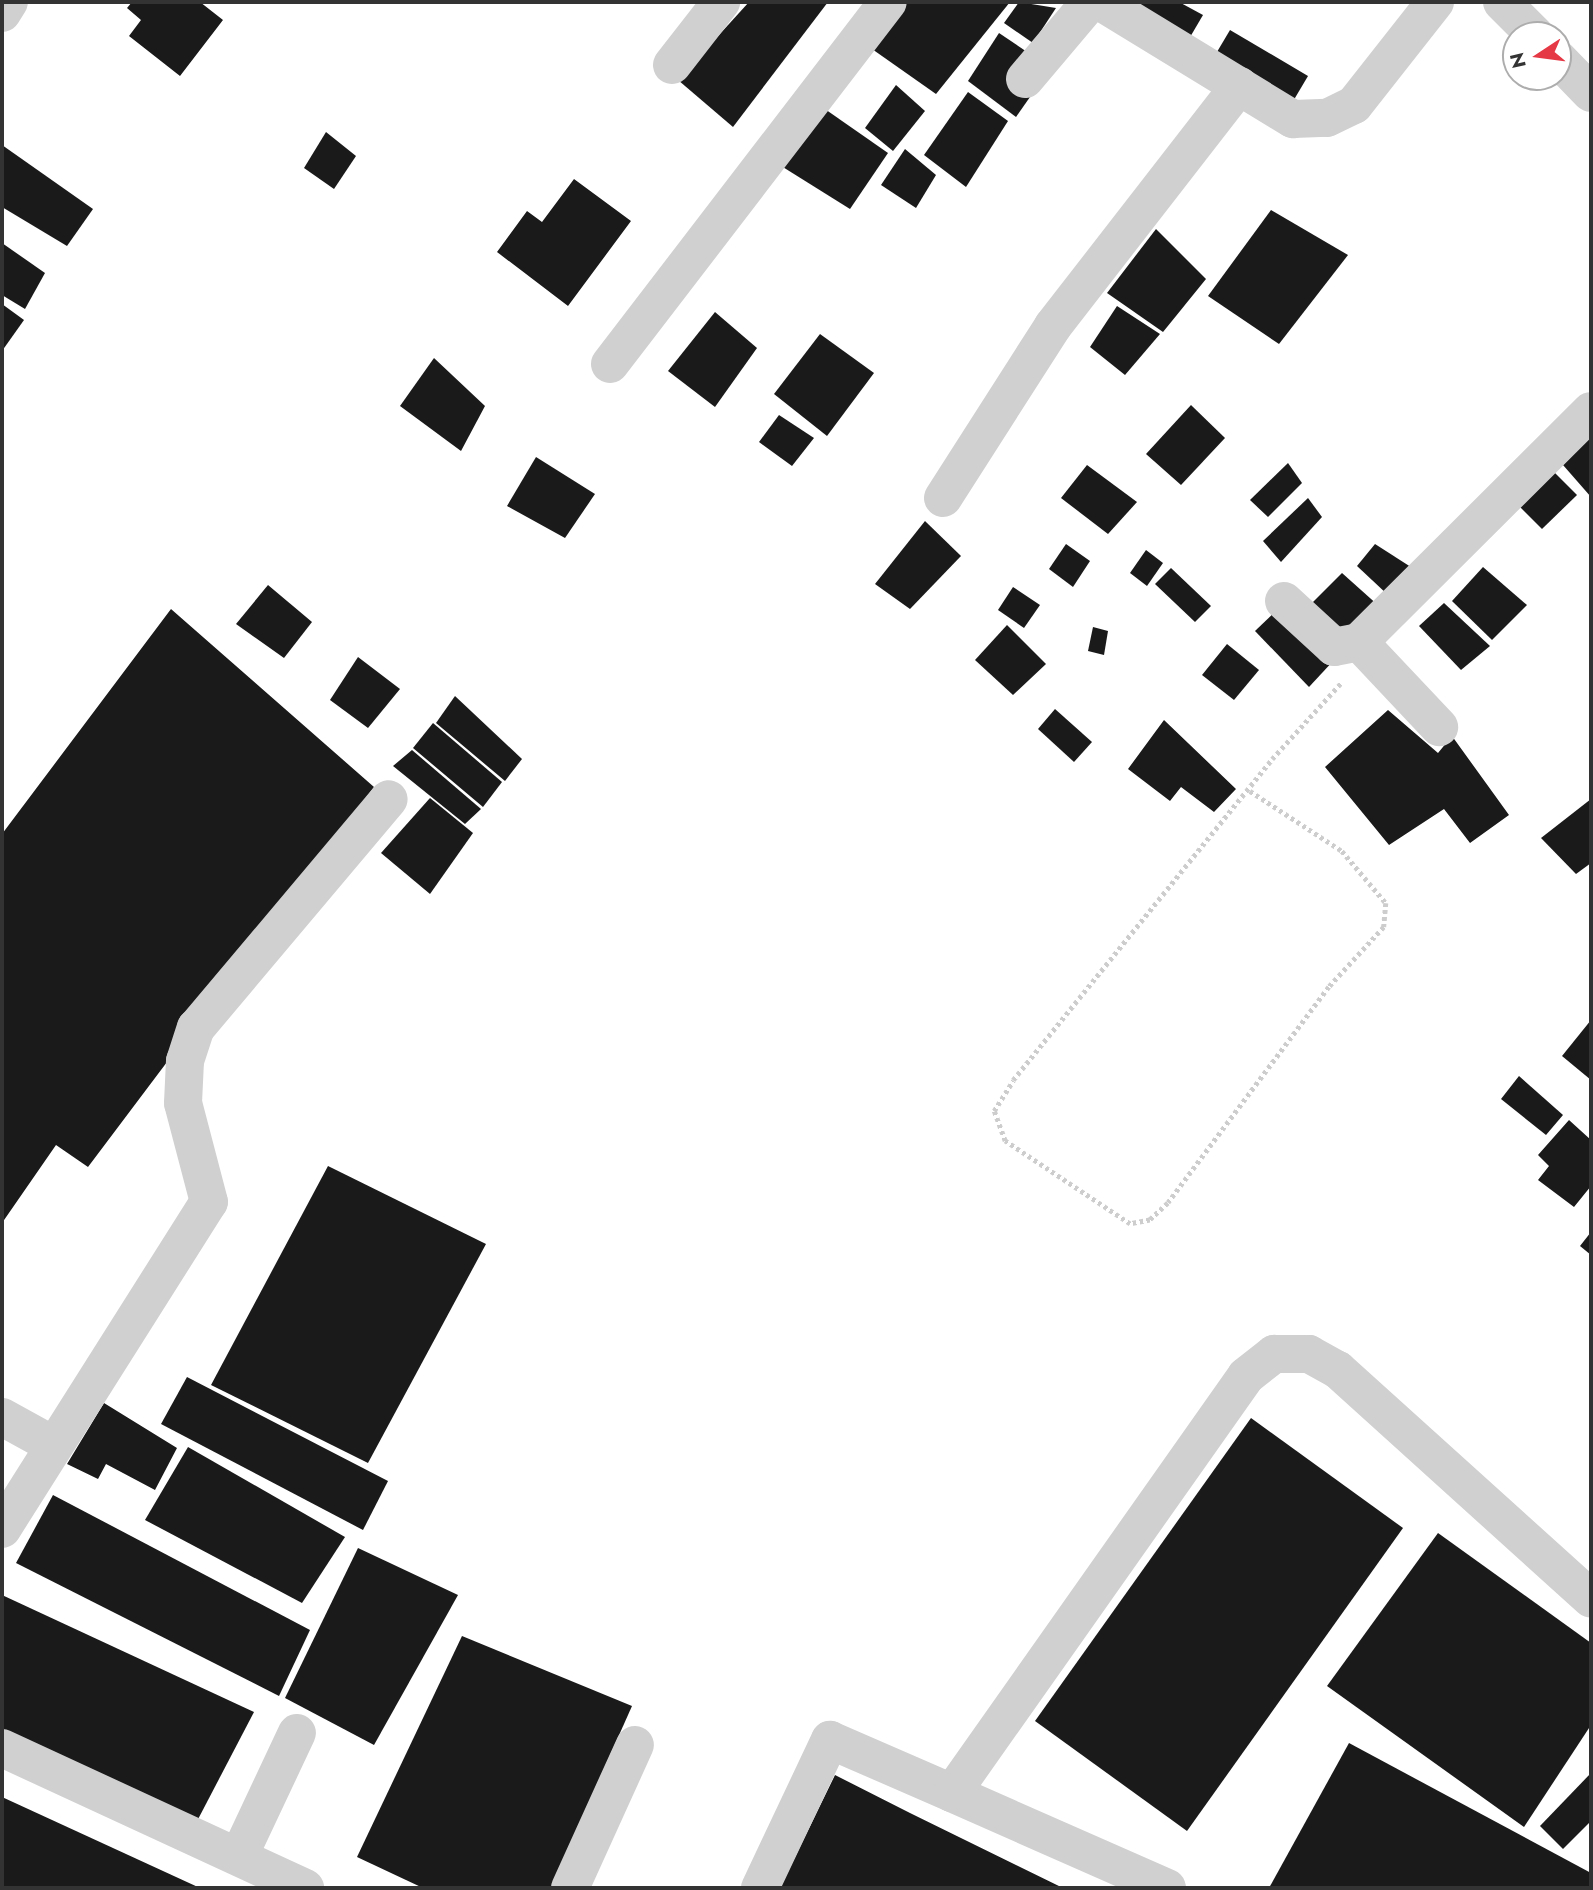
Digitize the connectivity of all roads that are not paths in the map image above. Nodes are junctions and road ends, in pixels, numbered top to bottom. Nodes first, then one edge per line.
1 (9, 2) edge
2 (721, 2) edge
3 (888, 2) edge
4 (1090, 2) edge
5 (1101, 2) edge
6 (1435, 2) edge
7 (1503, 2) edge
8 (2, 13) edge
9 (1521, 21) edge
10 (672, 65) dead end
11 (1572, 73) edge
12 (1026, 79) dead end
13 (1240, 86) junction
14 (1591, 93) edge
15 (610, 364) dead end
16 (1591, 411) edge
17 (943, 499) dead end
18 (1284, 601) dead end
19 (1352, 645) junction
20 (1440, 727) dead end
21 (389, 799) dead end
22 (2, 1417) edge
23 (53, 1446) junction
24 (2, 1529) edge
25 (1591, 1599) edge
26 (297, 1733) dead end
27 (635, 1745) dead end
28 (2, 1748) edge
29 (952, 1793) junction
30 (239, 1856) junction
31 (305, 1888) edge
32 (570, 1888) edge
33 (760, 1888) edge
34 (1167, 1888) edge

1 - 8 street
2 - 10 street
3 - 15 street
4 - 12 street
5 - 13 street
6 - 13 street
7 - 9 street
11 - 14 street
13 - 17 street
16 - 19 street
18 - 19 street
19 - 20 street
21 - 23 street
22 - 23 street
23 - 24 street
25 - 29 street
26 - 30 street
27 - 32 street
28 - 30 street
29 - 33 street
29 - 34 street
30 - 31 street

